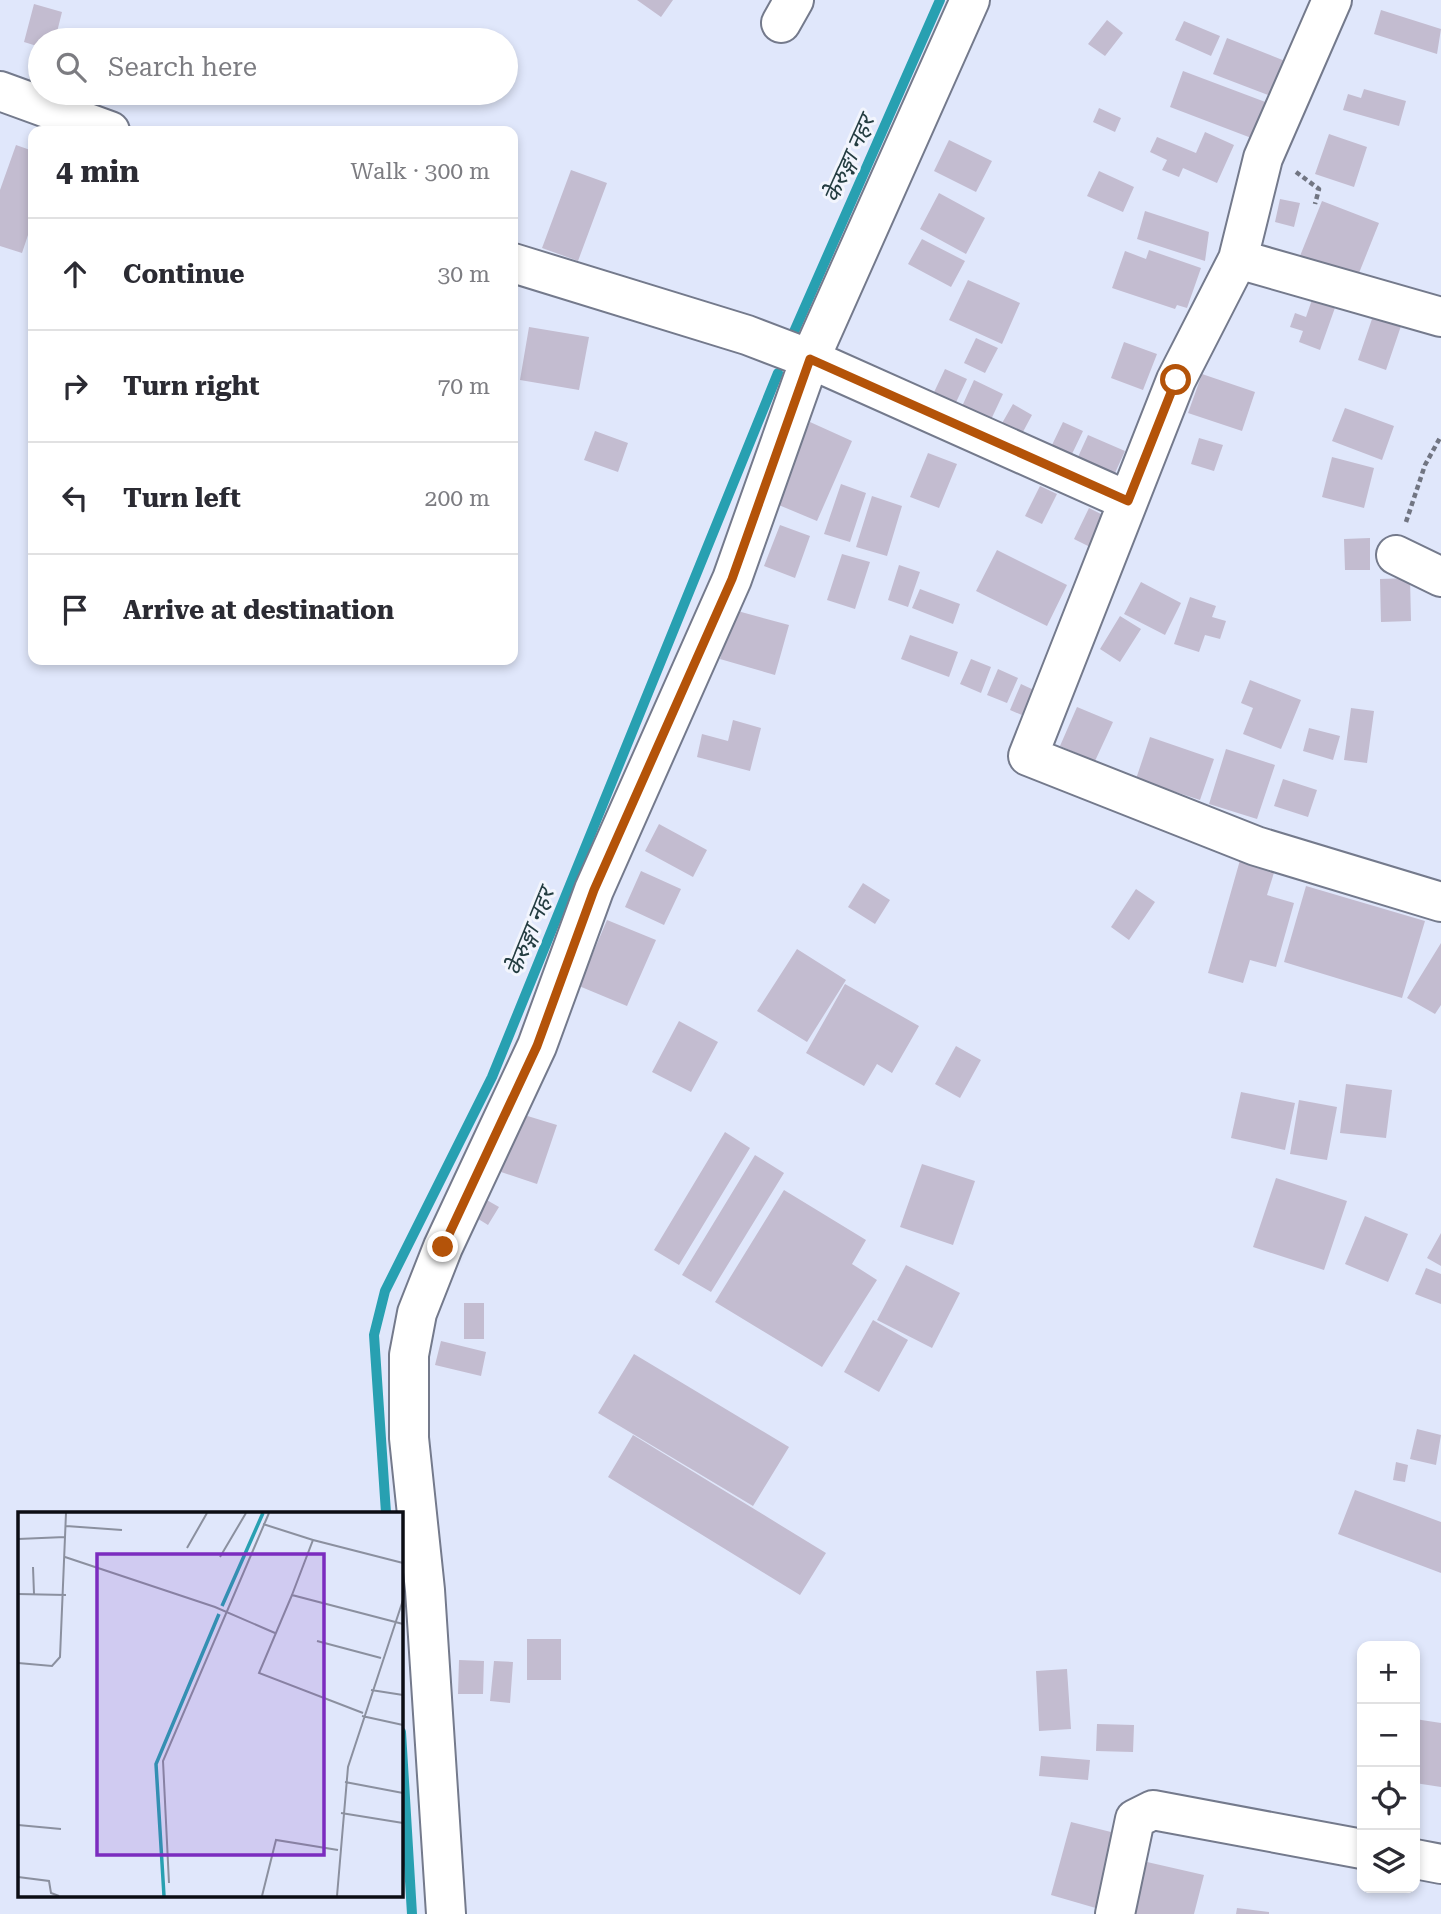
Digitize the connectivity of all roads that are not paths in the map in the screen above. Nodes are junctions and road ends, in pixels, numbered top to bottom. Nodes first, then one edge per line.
1 (970, 0) edge
2 (1332, 0) edge
3 (0, 91) edge
4 (28, 101) edge
5 (38, 105) edge
6 (96, 126) edge
7 (1238, 258) junction
8 (518, 265) edge
9 (1441, 317) edge
10 (810, 359) junction
11 (1128, 501) junction
12 (1396, 555) road end
13 (1441, 577) edge
14 (1441, 902) edge
15 (1357, 1848) edge
16 (1420, 1860) edge
17 (1441, 1864) edge
18 (446, 1914) edge
19 (1115, 1914) edge

1 - 10 street
2 - 7 street
3 - 4 street
5 - 6 street
7 - 9 street
7 - 11 street
8 - 10 street
10 - 11 street
10 - 18 street
11 - 14 street
12 - 13 street
15 - 19 street
16 - 17 street

